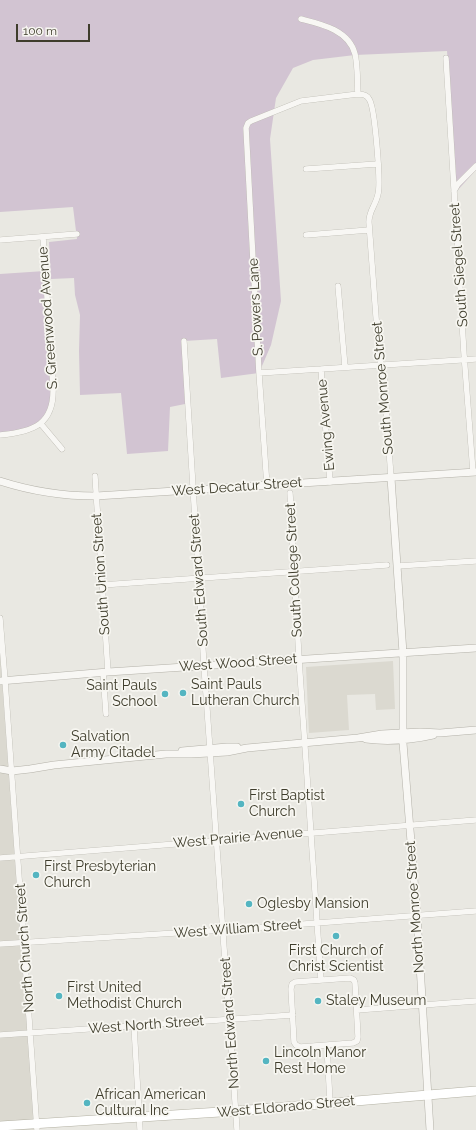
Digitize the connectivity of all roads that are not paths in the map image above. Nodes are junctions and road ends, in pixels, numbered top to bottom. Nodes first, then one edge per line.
1 (301, 19) dead end
2 (446, 58) dead end
3 (358, 94) junction
4 (377, 164) junction
5 (476, 166) edge
6 (306, 169) dead end
7 (454, 191) junction
8 (369, 230) junction
9 (76, 234) dead end
10 (306, 235) dead end
11 (43, 237) junction
12 (0, 240) edge
13 (338, 286) dead end
14 (184, 341) dead end
15 (476, 359) edge
16 (465, 360) junction
17 (382, 364) junction
18 (345, 367) junction
19 (322, 369) junction
20 (259, 373) junction
21 (40, 424) junction
22 (0, 435) edge
23 (62, 449) dead end
24 (475, 472) edge
25 (95, 476) dead end
26 (391, 478) junction
27 (0, 481) edge
28 (330, 482) junction
29 (267, 486) junction
30 (193, 490) junction
31 (290, 493) dead end
32 (96, 496) junction
33 (476, 561) edge
34 (387, 566) dead end
35 (398, 566) junction
36 (294, 572) junction
37 (198, 578) junction
38 (102, 585) junction
39 (0, 618) edge
40 (476, 648) edge
41 (403, 653) junction
42 (299, 659) junction
43 (204, 666) junction
44 (106, 672) junction
45 (3, 680) edge
46 (106, 714) dead end
47 (476, 730) edge
48 (403, 736) junction
49 (304, 743) junction
50 (210, 750) junction
51 (0, 769) edge
52 (12, 769) junction
53 (476, 820) edge
54 (409, 824) junction
55 (310, 832) junction
56 (216, 840) junction
57 (18, 856) junction
58 (0, 858) edge
59 (476, 911) edge
60 (417, 916) junction
61 (318, 923) junction
62 (224, 930) junction
63 (24, 942) junction
64 (0, 944) edge
65 (321, 980) junction
66 (476, 1001) edge
67 (422, 1005) junction
68 (357, 1010) junction
69 (293, 1015) junction
70 (230, 1019) junction
71 (134, 1026) junction
72 (30, 1033) junction
73 (0, 1035) edge
74 (327, 1045) junction
75 (476, 1091) edge
76 (428, 1095) junction
77 (330, 1103) junction
78 (236, 1111) junction
79 (139, 1117) junction
80 (0, 1126) edge
81 (37, 1127) edge
82 (140, 1130) edge
83 (238, 1130) edge
84 (430, 1130) edge

1 - 3 street
2 - 7 street, South Siegel Street
3 - 4 street, South Monroe Street
3 - 20 street, S. Powers Lane
4 - 6 street
4 - 8 street, South Monroe Street
5 - 7 street
7 - 16 street, South Siegel Street
8 - 10 street
8 - 17 street, South Monroe Street
9 - 11 street
11 - 12 street
11 - 21 street, S. Greenwood Avenue
13 - 18 street
14 - 30 street, South Edward Street
15 - 16 street
16 - 17 street
16 - 24 street, South Siegel Street
17 - 18 street
17 - 26 street, South Monroe Street
18 - 19 street
19 - 20 street
19 - 28 street, Ewing Avenue
20 - 29 street, S. Powers Lane
21 - 22 street
21 - 23 street
24 - 26 street, West Decatur Street
25 - 32 street, South Union Street
26 - 28 street, West Decatur Street
26 - 35 street, South Monroe Street
27 - 32 street, West Decatur Street
28 - 29 street, West Decatur Street
29 - 30 street, West Decatur Street
30 - 32 street, West Decatur Street
30 - 37 street, South Edward Street
31 - 36 street, South College Street
32 - 38 street, South Union Street
33 - 35 street
34 - 36 street
35 - 41 street, South Monroe Street
36 - 37 street
36 - 42 street, South College Street
37 - 38 street
37 - 43 street, South Edward Street
38 - 44 street, South Union Street
39 - 45 street, North Church Street
40 - 41 street, West Wood Street
41 - 42 street, West Wood Street
41 - 48 street, South Monroe Street
42 - 43 street, West Wood Street
42 - 49 street, South College Street
43 - 44 street, West Wood Street
43 - 50 street, South Edward Street
44 - 45 street, West Wood Street
44 - 46 street, South Union Street
45 - 52 street, North Church Street
47 - 48 street
48 - 49 street
48 - 54 street, North Monroe Street
49 - 50 street
49 - 55 street, South College Street
50 - 52 street
50 - 56 street, North Edward Street
51 - 52 street
52 - 57 street, North Church Street
53 - 54 street, West Prairie Avenue
54 - 55 street, West Prairie Avenue
54 - 60 street, North Monroe Street
55 - 56 street, West Prairie Avenue
55 - 61 street, South College Street
56 - 57 street, West Prairie Avenue
56 - 62 street, North Edward Street
57 - 58 street, West Prairie Avenue
57 - 63 street, North Church Street
59 - 60 street, West William Street
60 - 61 street, West William Street
60 - 67 street, North Monroe Street
61 - 62 street, West William Street
61 - 65 street, South College Street
62 - 63 street, West William Street
62 - 70 street, North Edward Street
63 - 64 street, West William Street
63 - 72 street, North Church Street
65 - 68 street
65 - 69 street
66 - 67 street
67 - 68 street
67 - 76 street, North Monroe Street
68 - 74 street
69 - 70 street, West North Street
69 - 74 street
70 - 71 street, West North Street
70 - 78 street, North Edward Street
71 - 72 street, West North Street
71 - 79 street
72 - 73 street, West North Street
72 - 81 street, North Church Street
74 - 77 street
75 - 76 main road, West Eldorado Street
76 - 77 main road, West Eldorado Street
76 - 84 street, North Monroe Street
77 - 78 main road, West Eldorado Street
78 - 79 main road, West Eldorado Street
78 - 83 street, North Edward Street
79 - 81 main road, West Eldorado Street
79 - 82 street
80 - 81 main road, West Eldorado Street

